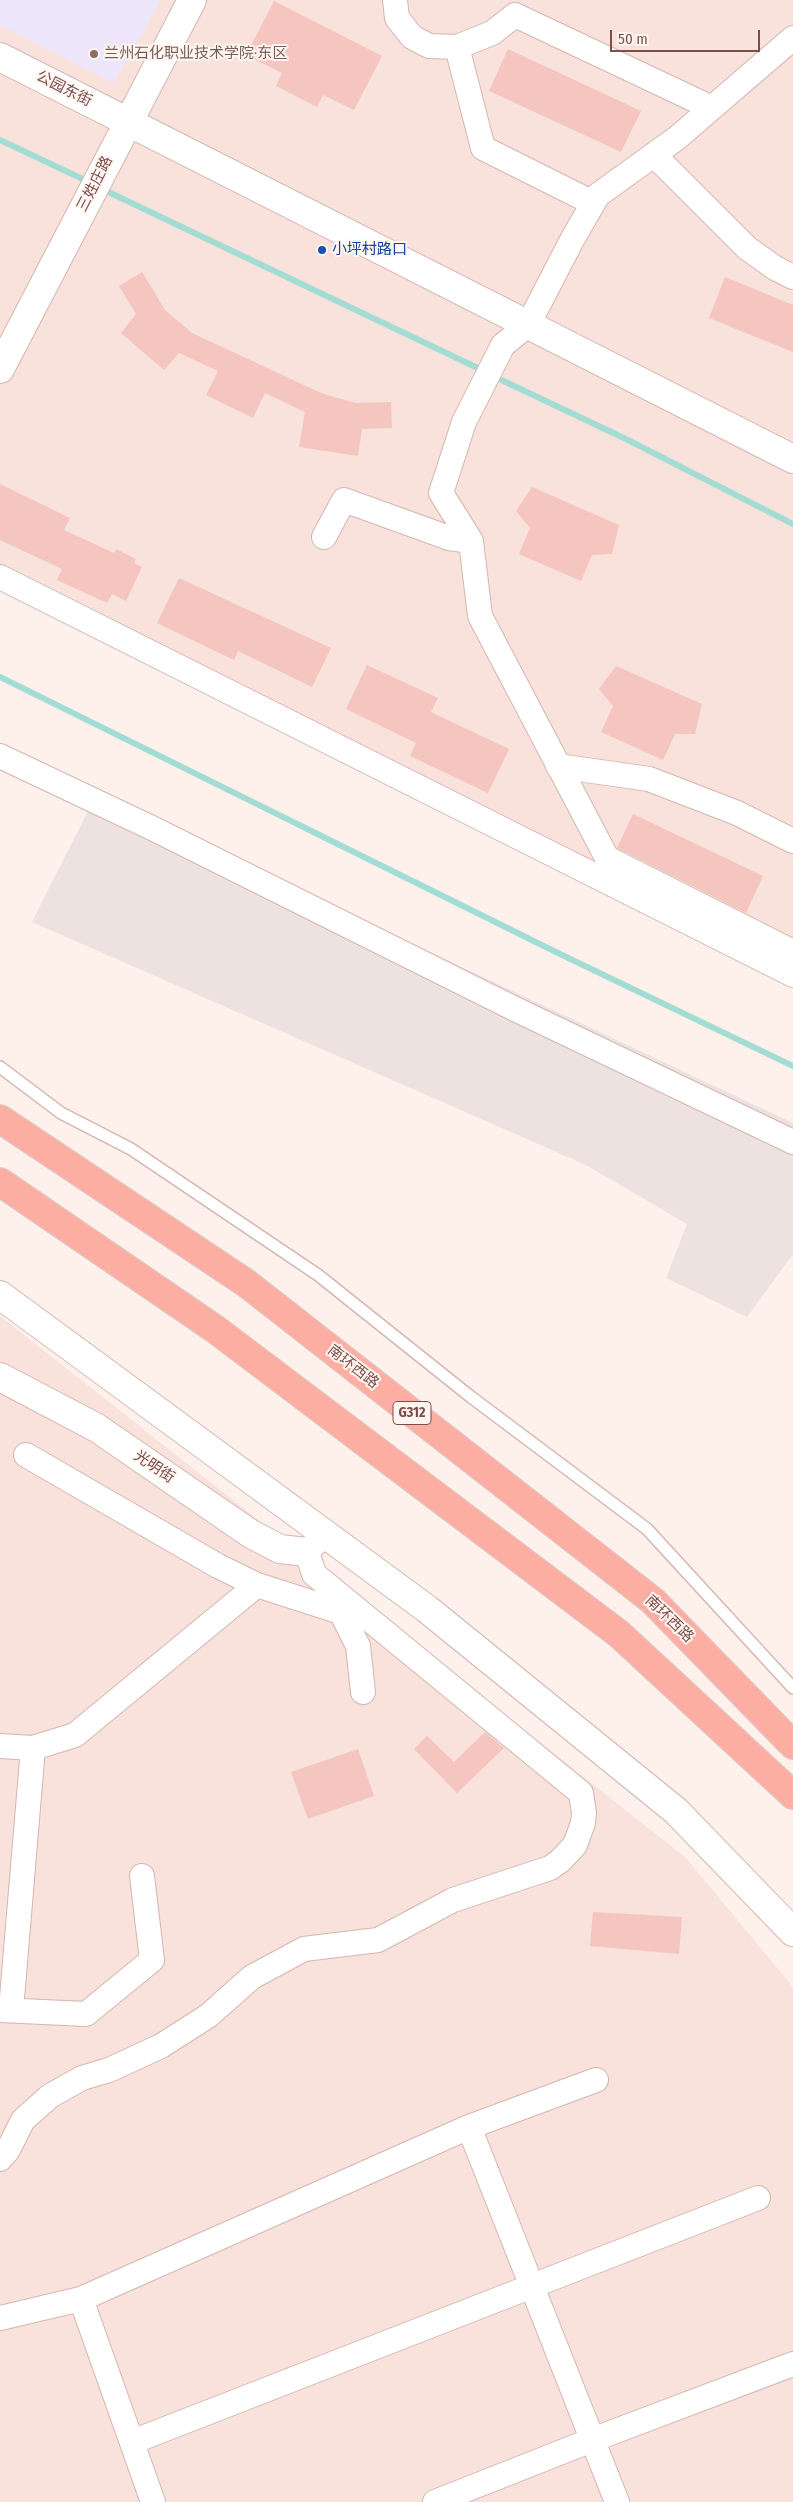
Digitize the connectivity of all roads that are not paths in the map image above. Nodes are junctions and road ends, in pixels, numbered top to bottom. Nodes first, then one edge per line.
1 (192, 0) edge
2 (395, 0) edge
3 (792, 40) edge
4 (457, 47) junction
5 (0, 57) edge
6 (712, 108) junction
7 (128, 122) junction
8 (654, 155) junction
9 (593, 204) junction
10 (793, 277) edge
11 (528, 325) junction
12 (0, 370) edge
13 (793, 459) edge
14 (324, 537) dead end
15 (471, 540) junction
16 (0, 577) edge
17 (0, 756) edge
18 (558, 766) junction
19 (793, 841) edge
20 (793, 952) edge
21 (793, 975) edge
22 (0, 1068) edge
23 (0, 1119) edge
24 (793, 1142) edge
25 (0, 1182) edge
26 (0, 1294) edge
27 (0, 1377) edge
28 (26, 1455) dead end
29 (316, 1543) junction
30 (257, 1585) junction
31 (345, 1608) junction
32 (793, 1688) edge
33 (363, 1692) dead end
34 (793, 1745) edge
35 (0, 1746) edge
36 (33, 1748) junction
37 (793, 1794) edge
38 (142, 1876) dead end
39 (793, 1932) edge
40 (5, 2010) edge
41 (596, 2080) dead end
42 (469, 2127) junction
43 (0, 2159) edge
44 (758, 2198) dead end
45 (532, 2286) junction
46 (81, 2299) junction
47 (0, 2318) edge
48 (793, 2364) edge
49 (592, 2440) junction
50 (132, 2442) junction
51 (153, 2502) edge
52 (435, 2502) edge
53 (617, 2502) edge

1 - 7 street, 三姓庄路
2 - 4 street
3 - 6 street
4 - 6 street
4 - 9 street
5 - 7 street, 公园东街
6 - 8 street
7 - 11 street, 公园东街
7 - 12 street, 三姓庄路
8 - 9 street
8 - 10 street
9 - 11 street
11 - 13 street, 公园东街
11 - 15 street
14 - 15 street
15 - 18 street
16 - 21 street
17 - 24 street
18 - 19 street
18 - 20 street
22 - 32 lane
23 - 34 highway, 南环西路 / G312
25 - 37 highway
26 - 29 street
27 - 29 street, 光明街
28 - 30 street
29 - 31 street
29 - 39 street
30 - 31 street
30 - 36 street
31 - 33 street
31 - 43 street
35 - 36 street
36 - 40 street
38 - 40 street
41 - 42 street
42 - 45 street
42 - 46 street
44 - 45 street
45 - 49 street
45 - 50 street
46 - 47 street
46 - 50 street
48 - 49 street
49 - 52 street
49 - 53 street
50 - 51 street

